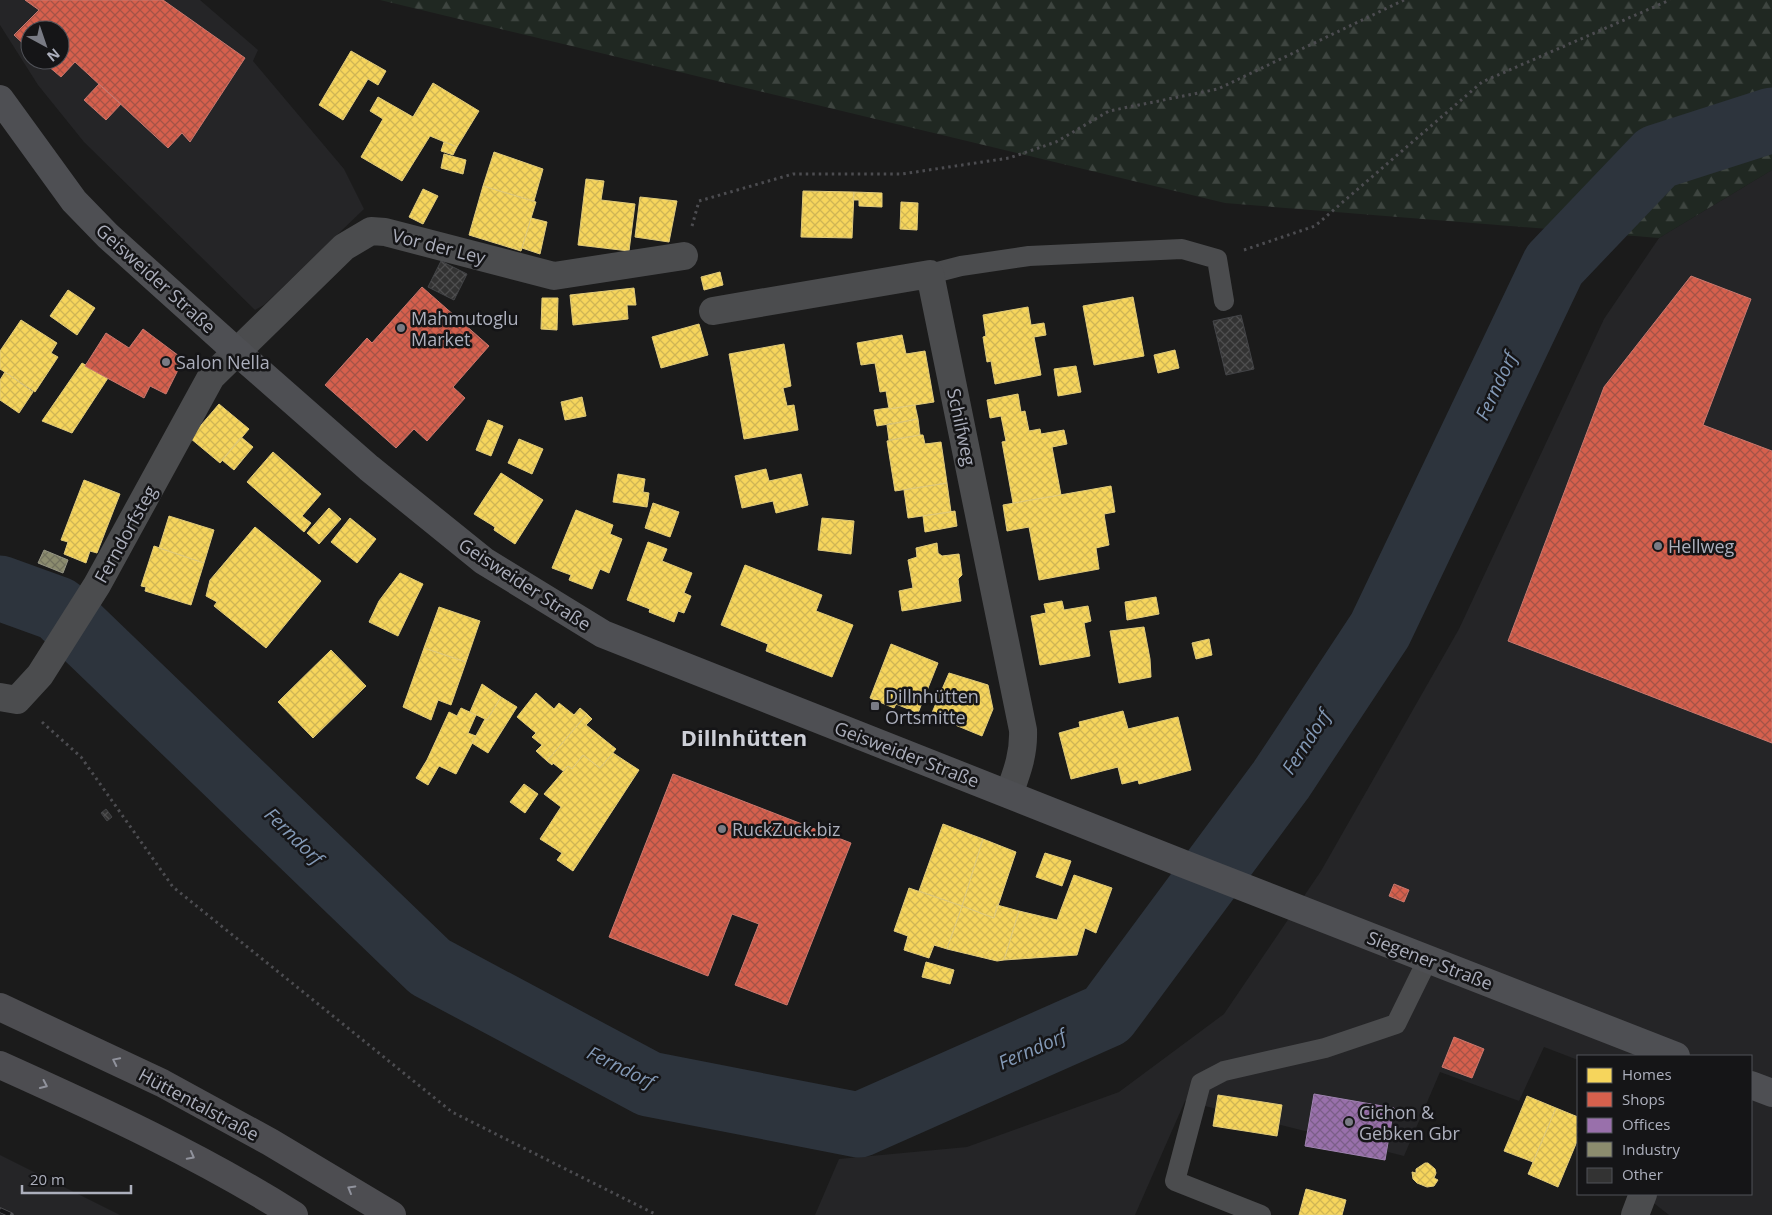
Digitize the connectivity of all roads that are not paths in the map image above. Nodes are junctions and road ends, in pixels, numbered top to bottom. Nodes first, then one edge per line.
1 (0, 99) edge
2 (684, 256) road end
3 (930, 274) junction
4 (1224, 301) dead end
5 (713, 311) dead end
6 (237, 352) junction
7 (9, 698) edge
8 (1009, 794) junction
9 (1184, 864) joint
10 (1428, 959) junction
11 (0, 1007) edge
12 (1673, 1055) edge
13 (0, 1065) edge
14 (1752, 1084) edge
15 (1772, 1093) edge
16 (1643, 1195) edge
17 (294, 1215) edge
18 (392, 1215) edge
19 (1261, 1215) edge
20 (1635, 1215) edge

1 - 6 main road, Geisweider Straße
2 - 6 street, Vor der Ley
3 - 4 lane
3 - 5 street
3 - 8 street, Schilfweg
6 - 7 street, Ferndorfsteg
6 - 8 main road, Geisweider Straße
8 - 9 main road, Geisweider Straße
9 - 10 main road, Siegener Straße
10 - 12 main road, Siegener Straße
10 - 19 lane
18 -> 11 highway, Hüttentalstraße
13 -> 17 highway
14 - 15 main road
16 - 20 street

